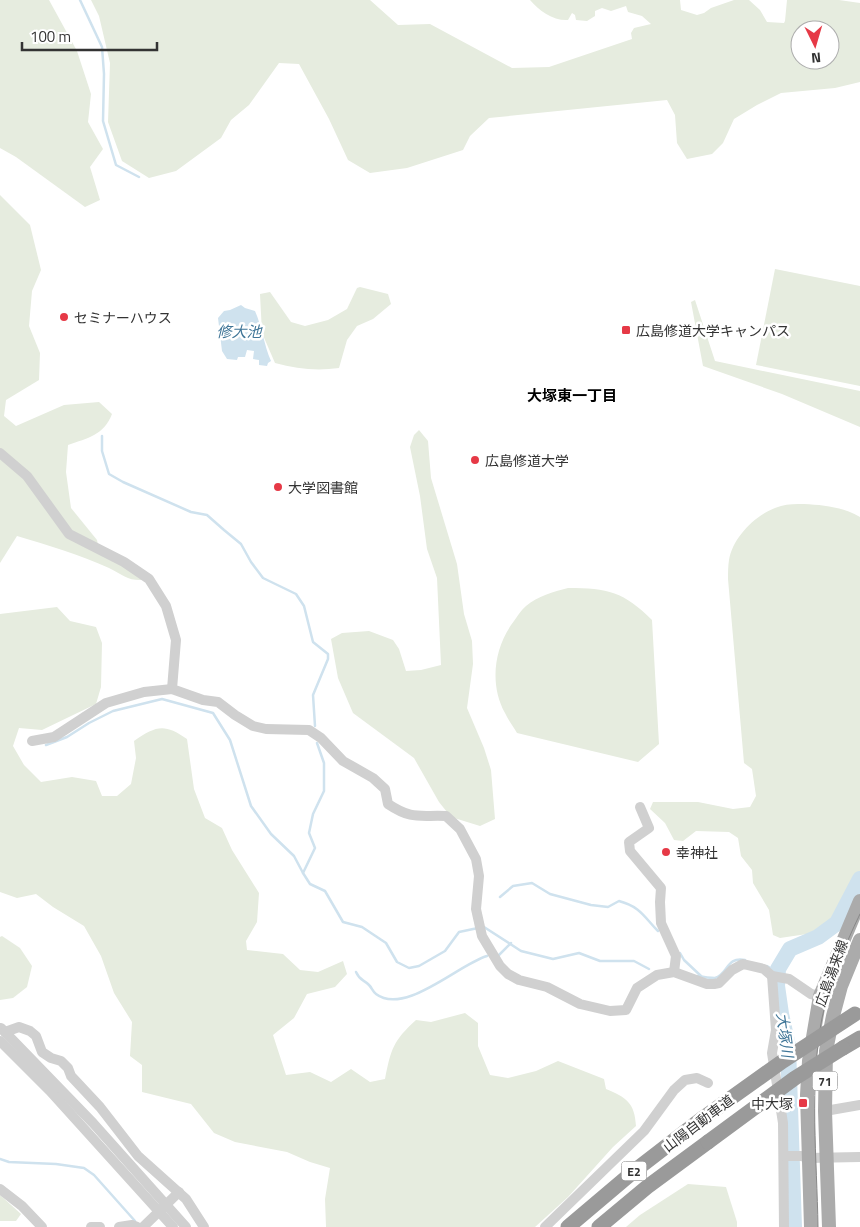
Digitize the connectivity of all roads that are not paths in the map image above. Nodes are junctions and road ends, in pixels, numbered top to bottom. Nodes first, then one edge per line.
1 (0, 453) edge
2 (172, 689) junction
3 (32, 741) dead end
4 (640, 807) dead end
5 (860, 901) edge
6 (860, 940) edge
7 (674, 972) junction
8 (772, 976) junction
9 (820, 996) junction
10 (858, 1013) edge
11 (2, 1034) edge
12 (860, 1038) edge
13 (708, 1083) dead end
14 (860, 1104) edge
15 (825, 1111) junction
16 (786, 1156) junction
17 (805, 1157) junction
18 (827, 1157) junction
19 (860, 1157) edge
20 (0, 1189) edge
21 (179, 1192) junction
22 (162, 1208) junction
23 (42, 1227) edge
24 (91, 1227) edge
25 (100, 1227) edge
26 (119, 1227) edge
27 (137, 1227) edge
28 (143, 1227) edge
29 (173, 1227) edge
30 (186, 1227) edge
31 (204, 1227) edge
32 (545, 1227) edge
33 (568, 1227) edge
34 (599, 1227) edge
35 (784, 1227) edge
36 (811, 1227) edge
37 (828, 1227) edge

1 - 2 street
2 - 3 street
2 - 7 street
4 - 7 street
5 - 9 main road, 広島湯来線 / 71
6 - 15 main road, 広島湯来線 / 71
7 - 8 street
8 - 9 street
8 - 16 street
9 - 17 main road, 広島湯来線 / 71
10 - 33 highway, 山陽自動車道 / E2, bridge
11 - 21 street
11 - 22 street
12 - 34 highway, 山陽自動車道 / E2, bridge
13 - 32 street
14 - 15 street
15 - 18 main road, 広島湯来線 / 71
16 - 17 street
16 - 35 street
17 - 18 street
17 - 36 main road, 広島湯来線 / 71
18 - 19 street
18 - 37 main road, 広島湯来線 / 71
20 - 23 street
21 - 22 street
21 - 31 street
22 - 28 street
22 - 29 street
22 - 30 street
24 - 25 street
26 - 27 street

